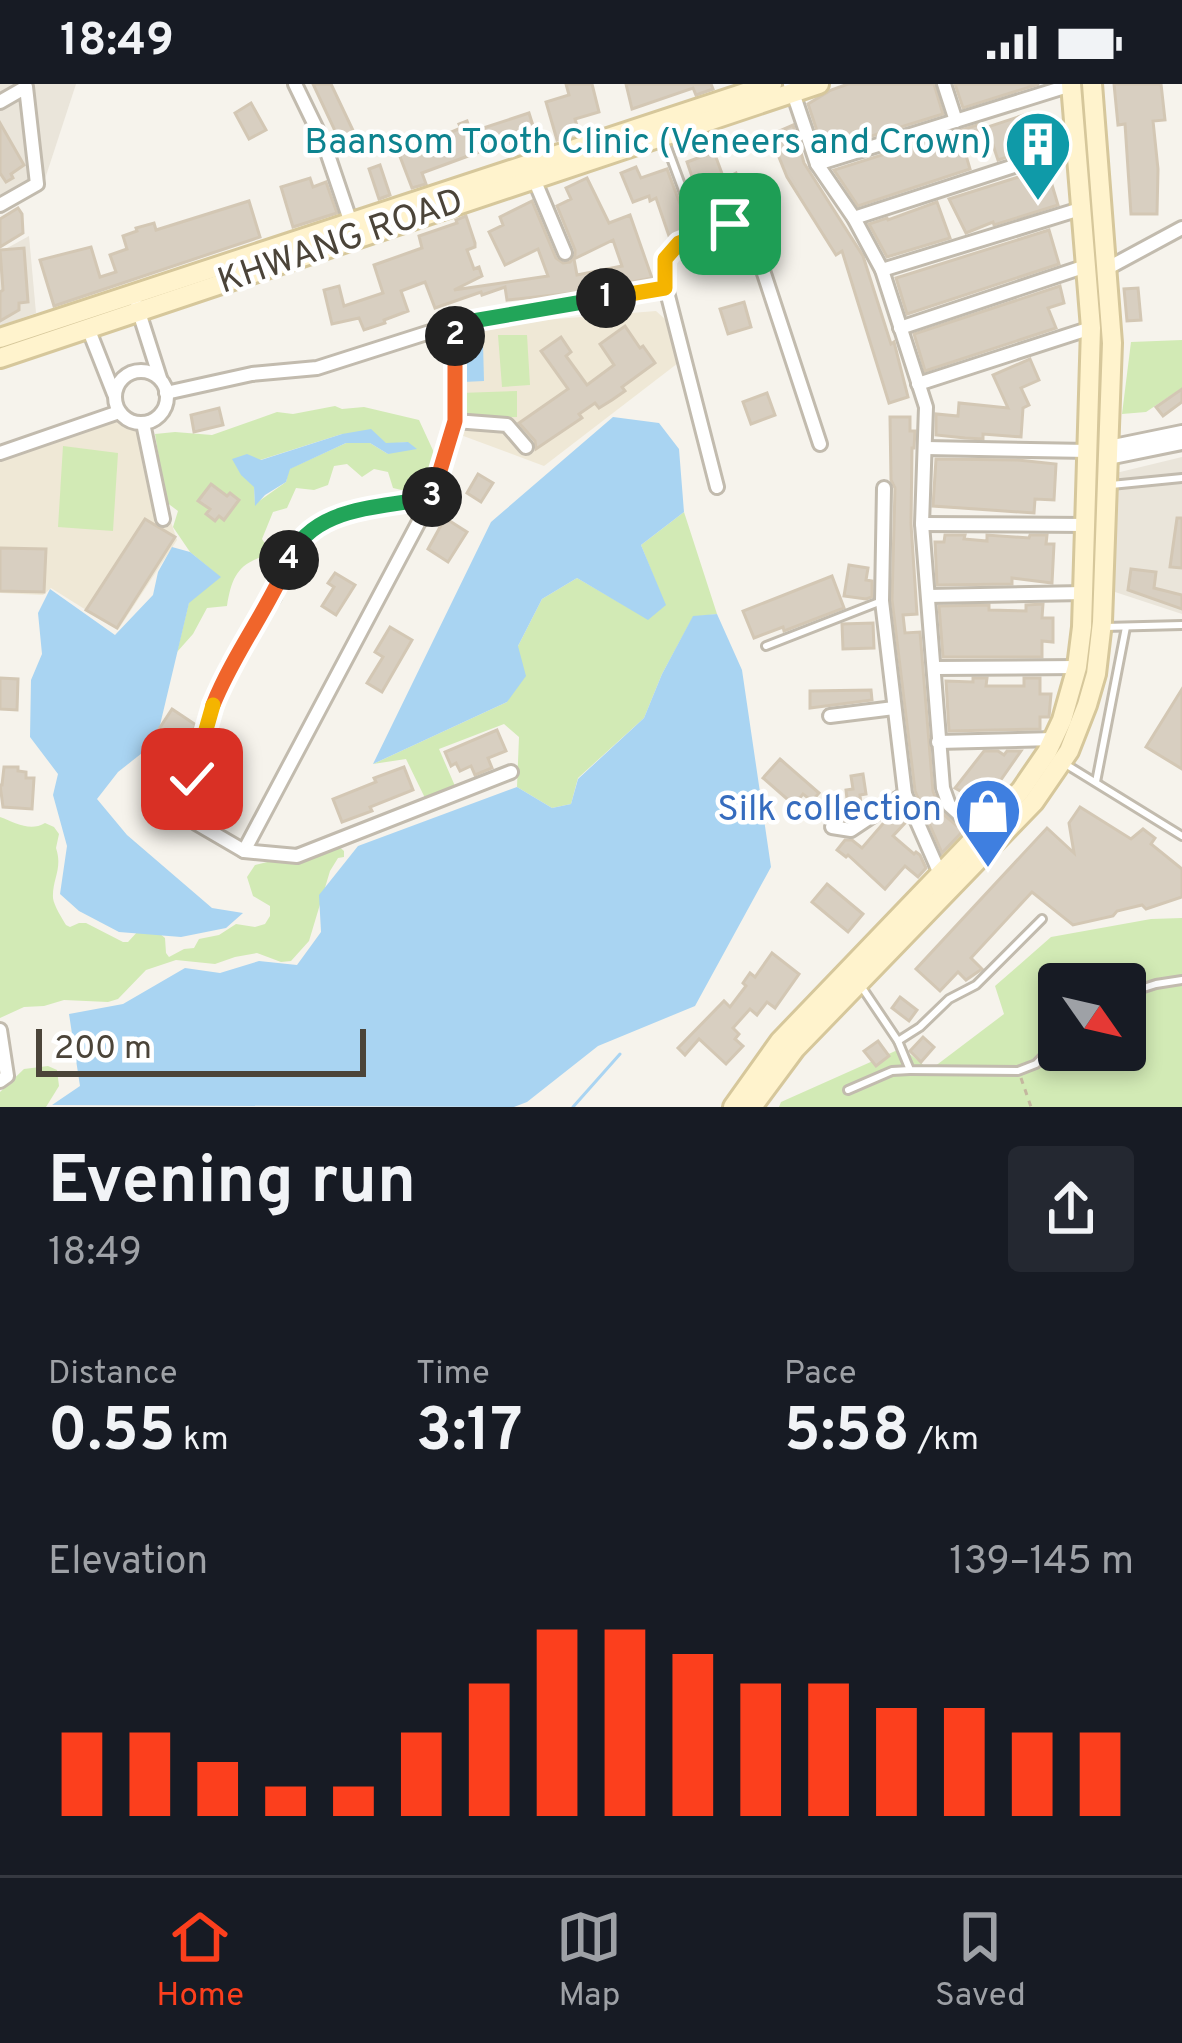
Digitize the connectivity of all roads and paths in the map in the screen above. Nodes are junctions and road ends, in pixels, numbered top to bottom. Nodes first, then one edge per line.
1 (295, 84) edge
2 (772, 84) edge
3 (819, 84) edge
4 (944, 84) edge
5 (1092, 84) edge
6 (1071, 85) edge
7 (26, 87) edge
8 (791, 88) edge
9 (2, 98) edge
10 (956, 121) junction
11 (663, 136) junction
12 (1076, 146) junction
13 (817, 164) junction
14 (534, 178) junction
15 (0, 205) edge
16 (1080, 208) junction
17 (691, 212) dead end
18 (400, 215) junction
19 (854, 218) junction
20 (351, 223) junction
21 (1182, 228) edge
22 (565, 253) dead end
23 (1096, 267) junction
24 (882, 270) junction
25 (665, 288) junction
26 (136, 302) junction
27 (455, 324) junction
28 (88, 328) junction
29 (900, 328) junction
30 (1091, 328) junction
31 (0, 338) edge
32 (0, 358) edge
33 (918, 384) junction
34 (164, 388) junction
35 (115, 395) junction
36 (119, 412) junction
37 (455, 421) junction
38 (143, 423) junction
39 (1182, 432) edge
40 (1182, 443) edge
41 (820, 444) dead end
42 (526, 447) dead end
43 (926, 448) junction
44 (1102, 452) junction
45 (0, 453) edge
46 (1182, 478) edge
47 (1107, 486) junction
48 (717, 488) dead end
49 (884, 488) dead end
50 (431, 499) junction
51 (163, 519) dead end
52 (922, 524) junction
53 (1087, 525) junction
54 (1084, 593) junction
55 (928, 596) junction
56 (882, 601) junction
57 (1182, 625) edge
58 (1126, 627) junction
59 (1101, 628) junction
60 (766, 646) dead end
61 (1077, 667) junction
62 (935, 668) junction
63 (894, 708) junction
64 (830, 716) dead end
65 (1054, 739) junction
66 (938, 742) junction
67 (1062, 762) junction
68 (511, 772) dead end
69 (1096, 782) junction
70 (905, 794) junction
71 (832, 827) dead end
72 (981, 834) junction
73 (1182, 836) edge
74 (244, 851) junction
75 (941, 876) junction
76 (1042, 919) dead end
77 (1182, 980) edge
78 (859, 983) junction
79 (1146, 987) edge
80 (0, 1030) edge
81 (898, 1041) junction
82 (1038, 1062) edge
83 (910, 1070) junction
84 (1018, 1071) junction
85 (0, 1081) edge
86 (848, 1090) dead end
87 (733, 1107) edge
88 (752, 1107) edge
89 (1031, 1107) edge

1 - 20 street
2 - 18 main road, KHWANG ROAD
3 - 8 main road, KHWANG ROAD
4 - 10 street
5 - 23 main road
6 - 10 street
6 - 12 main road
7 - 9 street
7 - 15 street
8 - 11 main road, KHWANG ROAD
8 - 13 street
10 - 13 street
11 - 14 main road, KHWANG ROAD
11 - 17 lane
12 - 16 main road
12 - 19 street
13 - 19 street
14 - 18 main road, KHWANG ROAD
14 - 22 street
16 - 23 main road
16 - 24 street
18 - 20 main road, KHWANG ROAD
18 - 26 main road, KHWANG ROAD
19 - 24 street
20 - 26 main road, KHWANG ROAD
21 - 23 street
23 - 29 street
23 - 30 main road
23 - 44 main road
24 - 29 street
25 - 27 street
25 - 41 street
25 - 48 street
26 - 28 main road, KHWANG ROAD
26 - 31 main road, KHWANG ROAD
26 - 34 street
27 - 34 street
27 - 37 street
28 - 32 main road, KHWANG ROAD
28 - 35 street
29 - 33 street
30 - 33 street
30 - 44 main road
33 - 43 street
34 - 35 street
34 - 38 street
35 - 36 street
36 - 38 street
36 - 45 street
37 - 42 street
37 - 50 street
38 - 51 street
39 - 44 street
40 - 44 street
43 - 44 street
43 - 52 street
44 - 47 main road
44 - 53 main road
46 - 47 lane
47 - 59 main road
49 - 56 street
50 - 74 street
50 - 74 street
52 - 53 street
52 - 55 street
53 - 54 main road
54 - 55 street
54 - 61 main road
55 - 62 street
56 - 60 lane
56 - 63 street
57 - 58 lane
58 - 59 lane
58 - 69 lane
59 - 67 main road
61 - 62 street
61 - 65 main road
62 - 66 street
63 - 64 street
63 - 70 street
65 - 66 street
65 - 72 main road
66 - 72 street
67 - 69 lane
67 - 78 main road
68 - 74 street
69 - 73 lane
70 - 71 street
70 - 75 street
72 - 75 main road
75 - 87 main road
76 - 81 lane
77 - 79 lane
78 - 81 lane
78 - 88 main road
80 - 85 street
81 - 83 lane
82 - 84 lane
83 - 84 lane
83 - 86 lane
84 - 89 path

